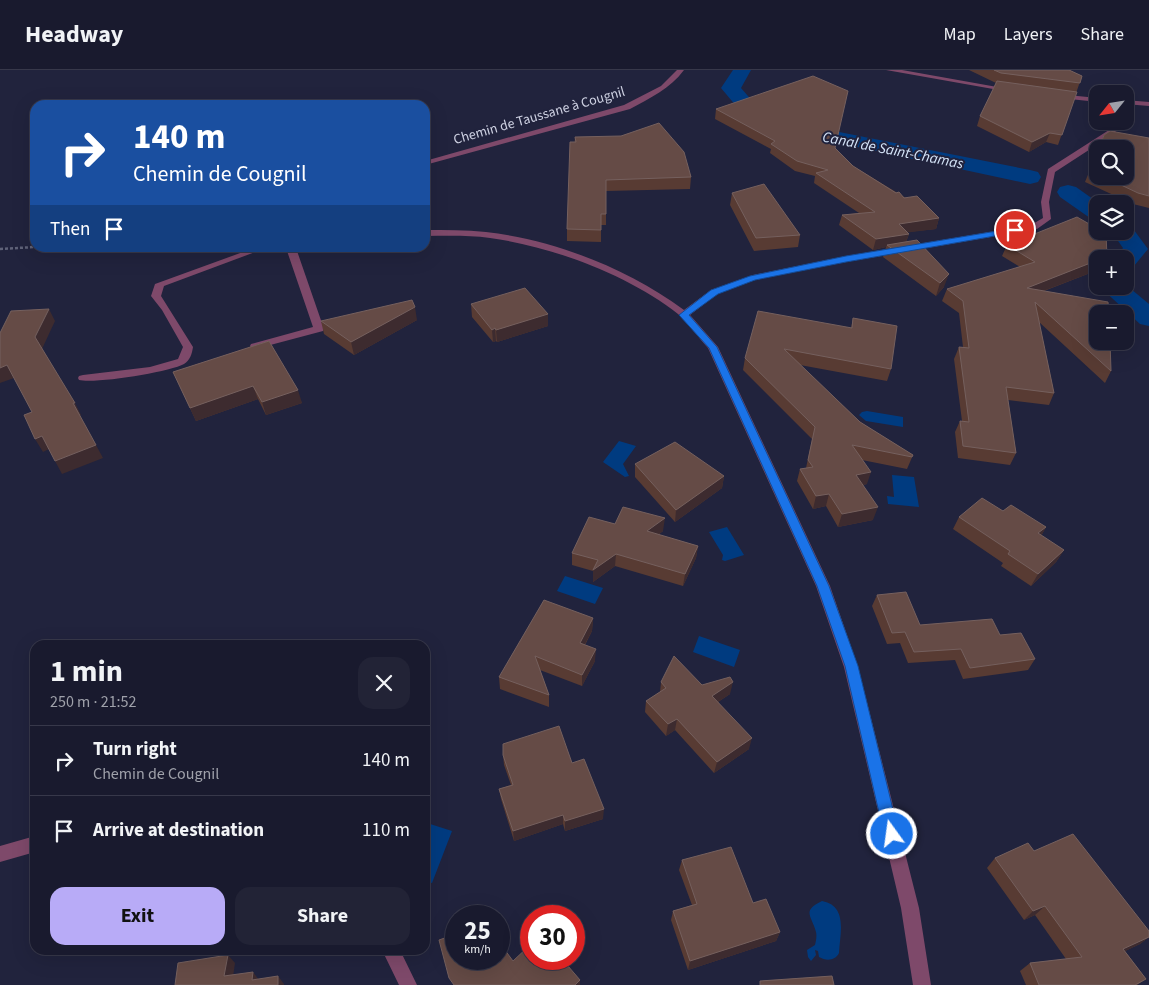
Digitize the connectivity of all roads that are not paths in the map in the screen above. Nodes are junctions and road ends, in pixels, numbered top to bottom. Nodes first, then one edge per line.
1 (680, 70) edge
2 (889, 70) edge
3 (1018, 91) edge
4 (1055, 96) edge
5 (1089, 99) edge
6 (1134, 103) edge
7 (1149, 104) edge
8 (1112, 130) edge
9 (430, 162) edge
10 (430, 233) edge
11 (250, 252) edge
12 (292, 252) edge
13 (684, 315) junction
14 (243, 350) edge
15 (82, 378) dead end
16 (30, 845) edge
17 (0, 854) edge
18 (393, 955) edge
19 (408, 985) edge
20 (922, 985) edge

1 - 9 street, Chemin de Taussane à Cougnil
2 - 3 street
4 - 5 street
6 - 7 street
8 - 13 street
10 - 13 street
11 - 15 street
12 - 14 street
13 - 20 street
16 - 17 street
18 - 19 street

